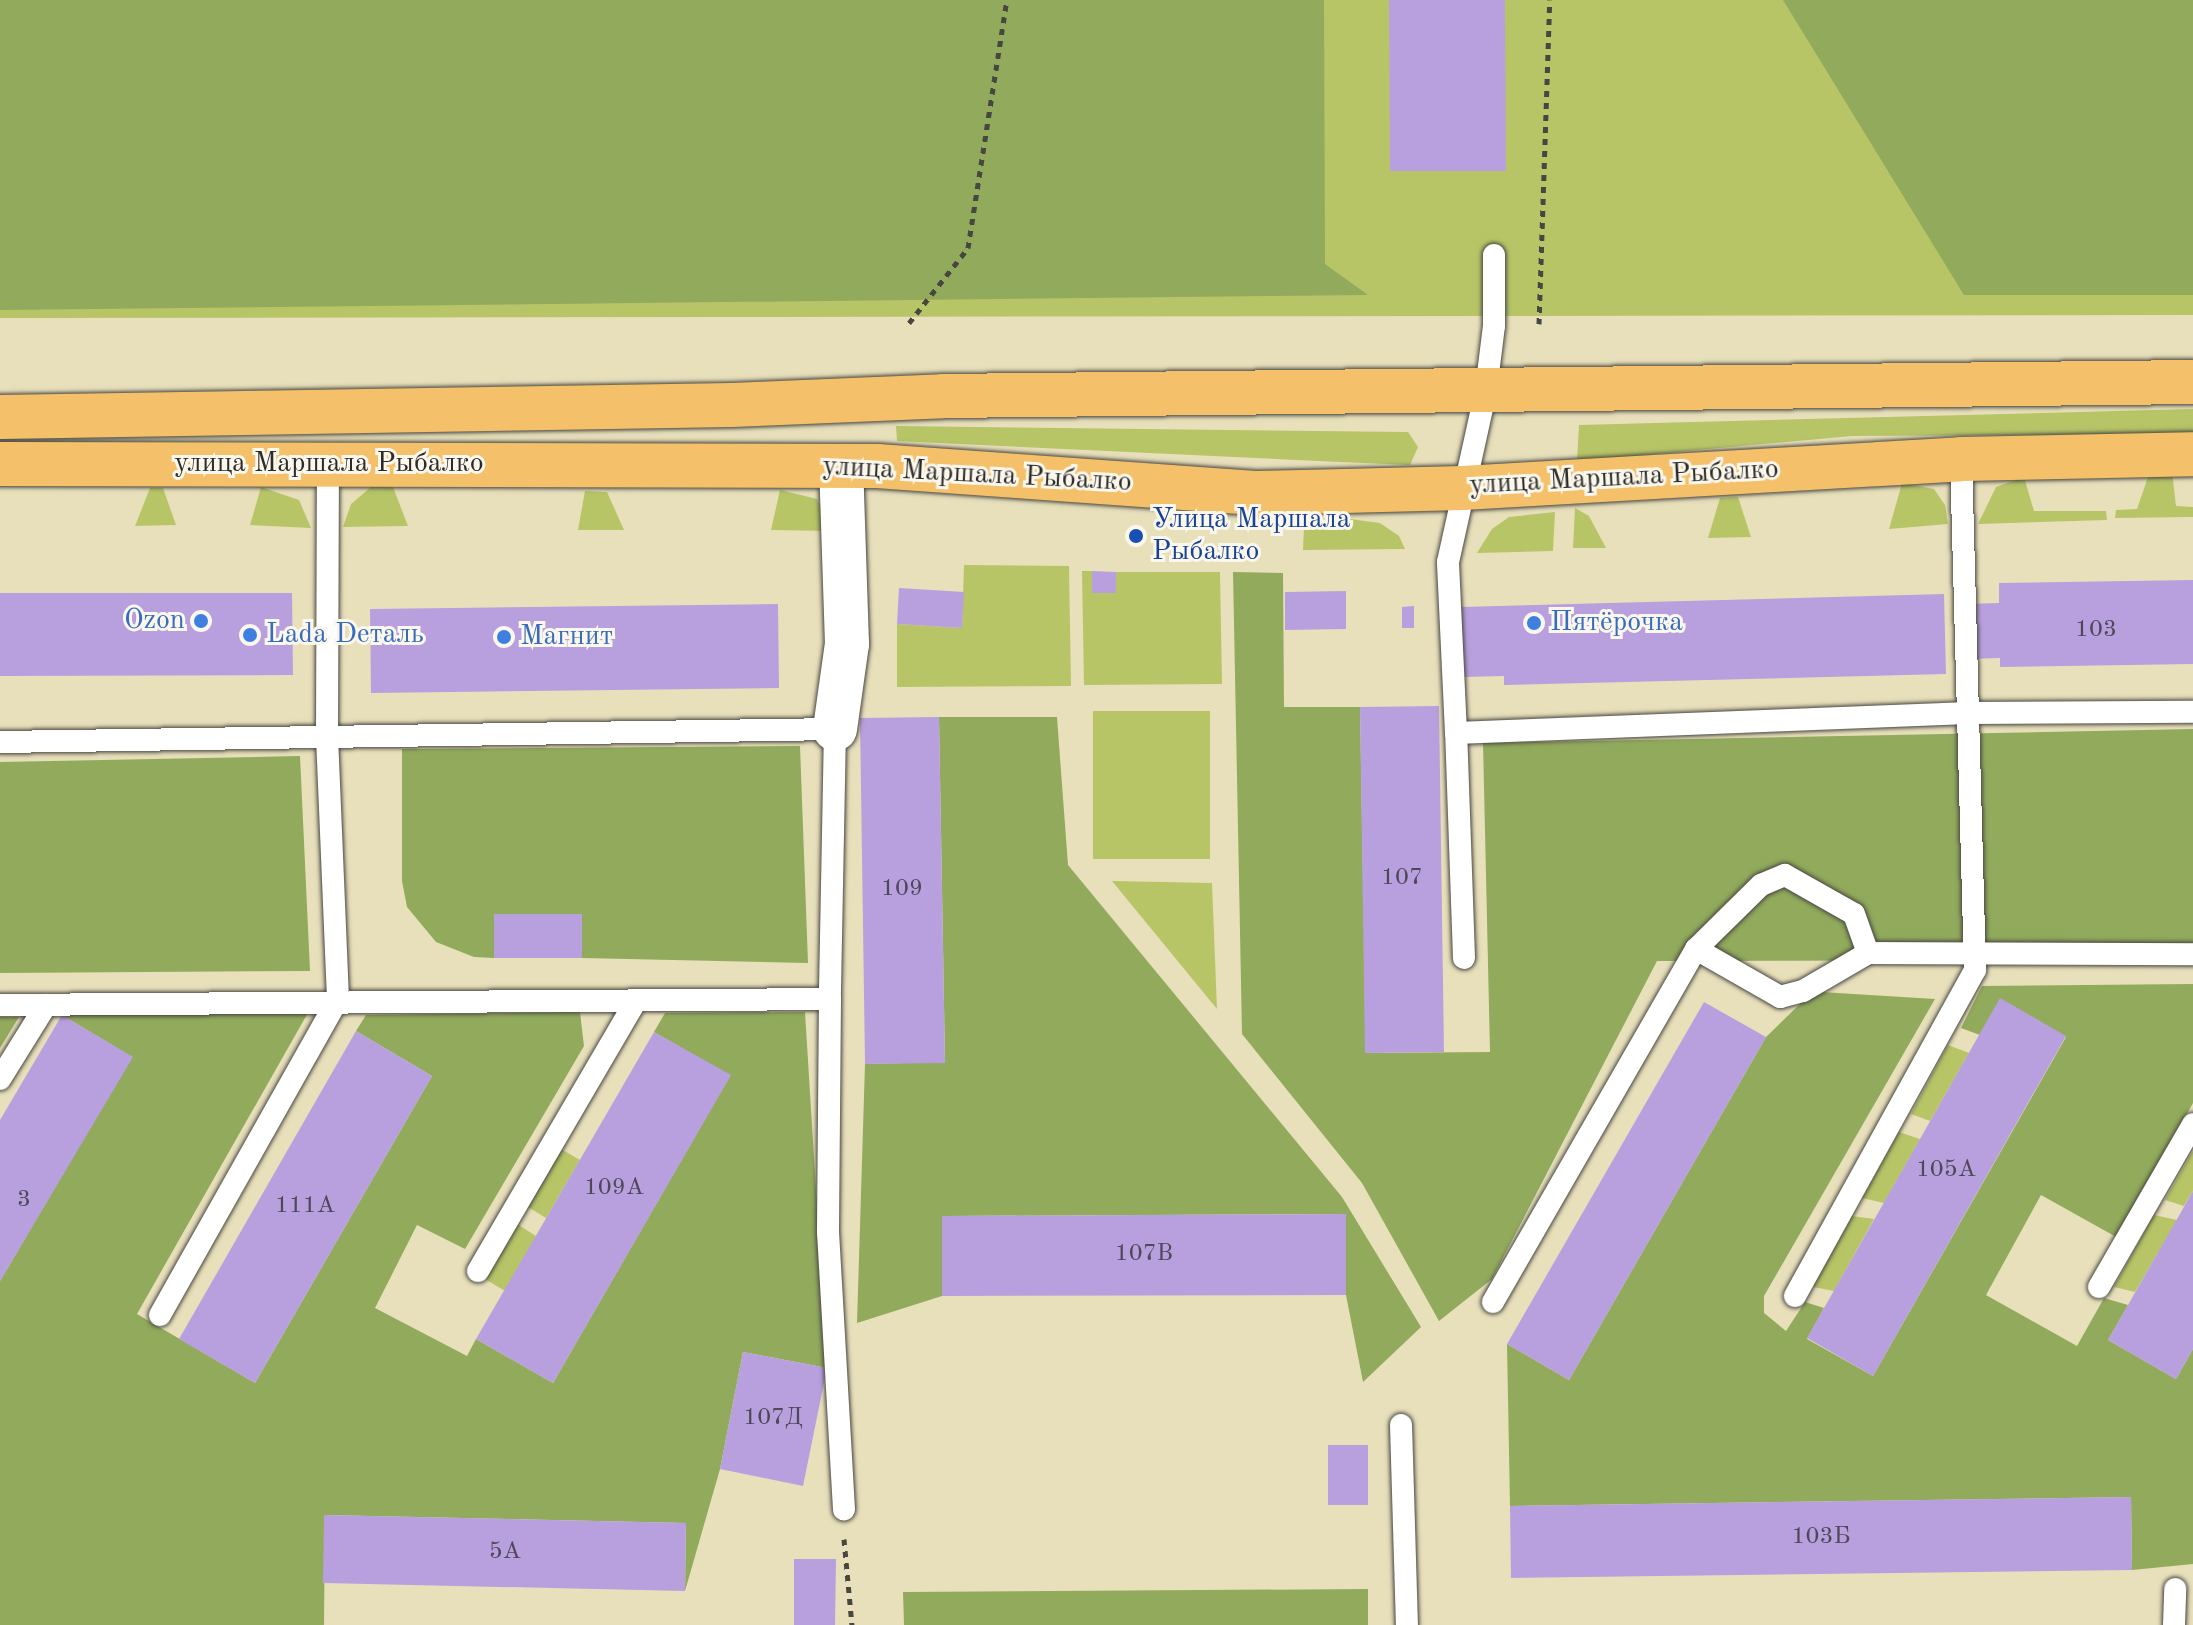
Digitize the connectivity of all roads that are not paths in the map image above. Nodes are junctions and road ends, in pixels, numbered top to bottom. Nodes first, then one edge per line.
1 (1494, 255) dead end
2 (2193, 382) edge
3 (1486, 390) junction
4 (0, 417) edge
5 (2193, 454) edge
6 (1961, 459) junction
7 (328, 463) junction
8 (0, 464) edge
9 (841, 466) junction
10 (1463, 488) junction
11 (2193, 712) edge
12 (1968, 713) junction
13 (835, 729) junction
14 (1456, 733) junction
15 (327, 738) junction
16 (0, 742) edge
17 (1696, 949) junction
18 (1868, 953) junction
19 (1974, 954) junction
20 (2193, 954) edge
21 (1464, 958) dead end
22 (338, 999) junction
23 (830, 999) junction
24 (635, 1002) junction
25 (0, 1005) edge
26 (46, 1005) junction
27 (0, 1079) edge
28 (2193, 1124) edge
29 (478, 1271) dead end
30 (2099, 1287) dead end
31 (1795, 1296) dead end
32 (1493, 1302) dead end
33 (160, 1315) dead end
34 (1401, 1425) dead end
35 (844, 1510) road end
36 (2175, 1589) dead end
37 (1407, 1625) edge
38 (2174, 1625) edge

1 - 3 lane
2 - 3 main road, улица Маршала Рыбалко
3 - 4 main road, улица Маршала Рыбалко
3 - 10 lane
5 - 6 main road, улица Маршала Рыбалко
6 - 10 main road, улица Маршала Рыбалко
6 - 12 lane
7 - 8 main road, улица Маршала Рыбалко
7 - 9 main road, улица Маршала Рыбалко
7 - 15 lane
9 - 10 main road, улица Маршала Рыбалко
9 - 13 street
10 - 14 lane
11 - 12 lane
12 - 14 lane
12 - 19 lane
13 - 15 lane
13 - 23 lane
14 - 21 lane
15 - 16 lane
15 - 22 lane
17 - 18 lane
17 - 18 lane
17 - 32 lane
18 - 19 lane
19 - 20 lane
19 - 31 lane
22 - 24 lane
22 - 26 lane
22 - 33 lane
23 - 24 lane
23 - 35 lane
24 - 29 lane
25 - 26 lane
26 - 27 lane
28 - 30 lane
34 - 37 lane
36 - 38 lane

